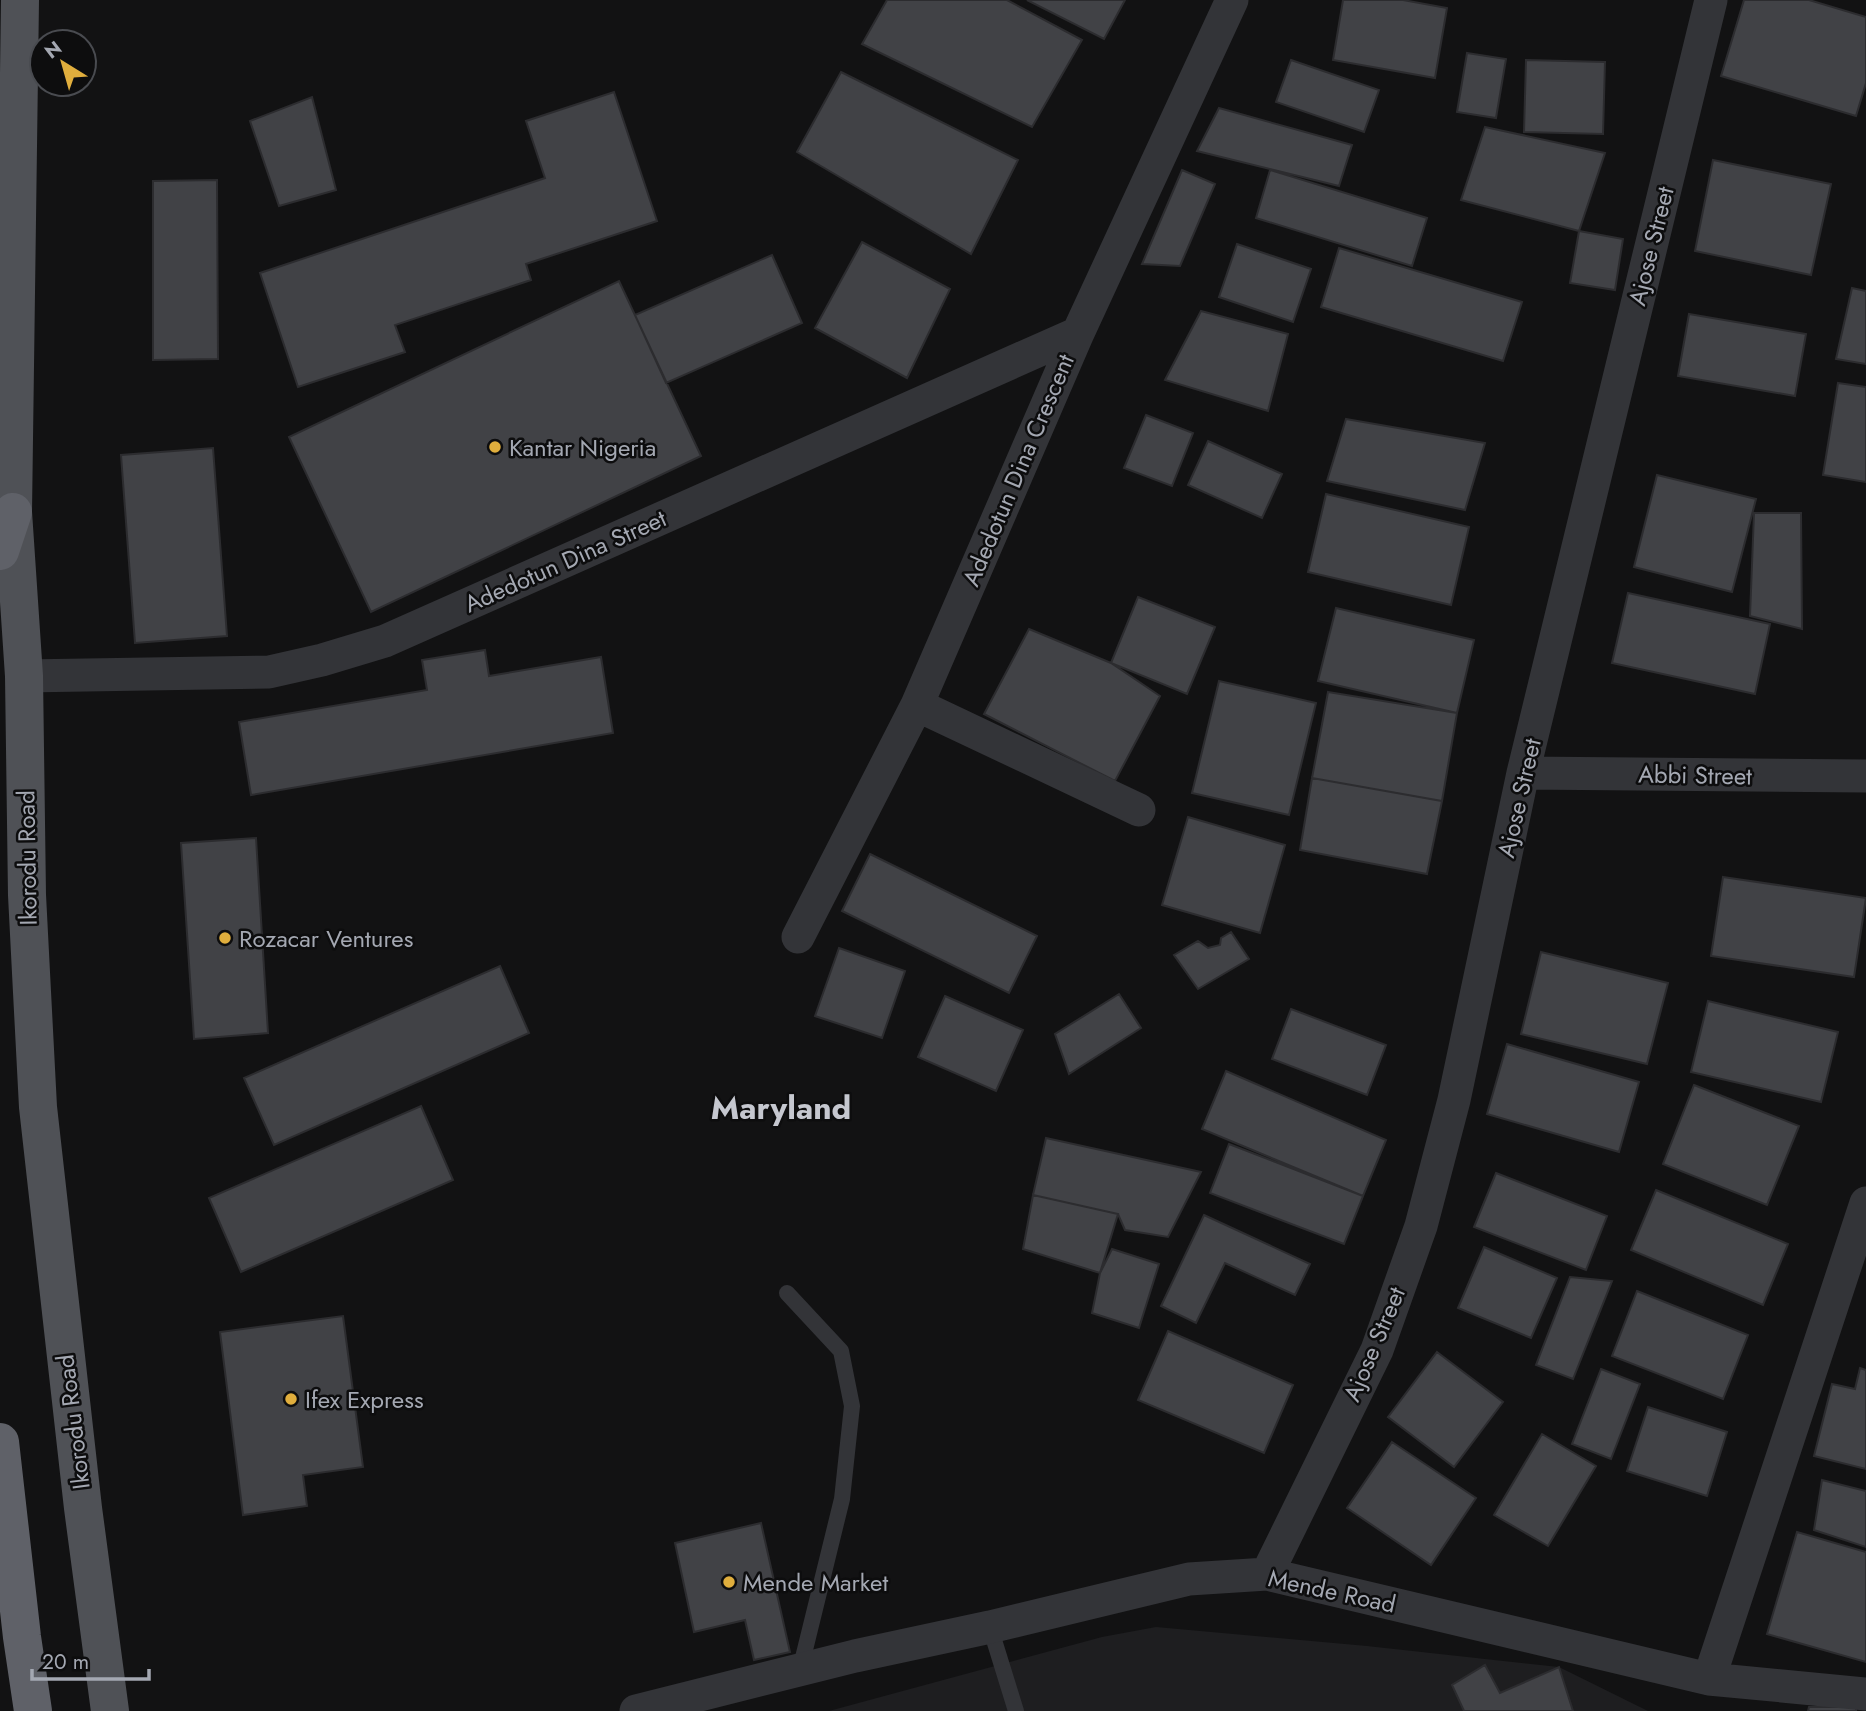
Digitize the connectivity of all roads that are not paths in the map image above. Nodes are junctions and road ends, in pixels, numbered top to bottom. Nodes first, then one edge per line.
1 (20, 0) edge
2 (1232, 0) edge
3 (1711, 0) edge
4 (1078, 333) junction
5 (13, 512) junction
6 (0, 551) edge
7 (24, 676) junction
8 (917, 705) junction
9 (1523, 773) junction
10 (1866, 776) edge
11 (1139, 810) dead end
12 (798, 937) dead end
13 (1866, 1203) edge
14 (787, 1293) dead end
15 (0, 1442) edge
16 (1267, 1574) junction
17 (990, 1627) junction
18 (800, 1670) junction
19 (1709, 1679) junction
20 (1866, 1694) edge
21 (33, 1711) edge
22 (110, 1711) edge
23 (636, 1711) edge
24 (1016, 1711) edge

1 - 5 main road, Ikorodu Road
2 - 4 street, Adedotun Dina Crescent
3 - 9 street, Ajose Street
4 - 7 street, Adedotun Dina Street
4 - 8 street, Adedotun Dina Crescent
5 - 6 highway
5 - 7 main road, Ikorodu Road
7 - 22 main road, Ikorodu Road
8 - 11 street
8 - 12 street, Adedotun Dina Crescent
9 - 10 street, Abbi Street
9 - 16 street, Ajose Street
13 - 19 street
14 - 18 lane
15 - 21 highway
16 - 17 street, Mende Road
16 - 19 street, Mende Road
17 - 18 street, Mende Road
17 - 24 lane
18 - 23 street, Mende Road
19 - 20 street, Mende Road

